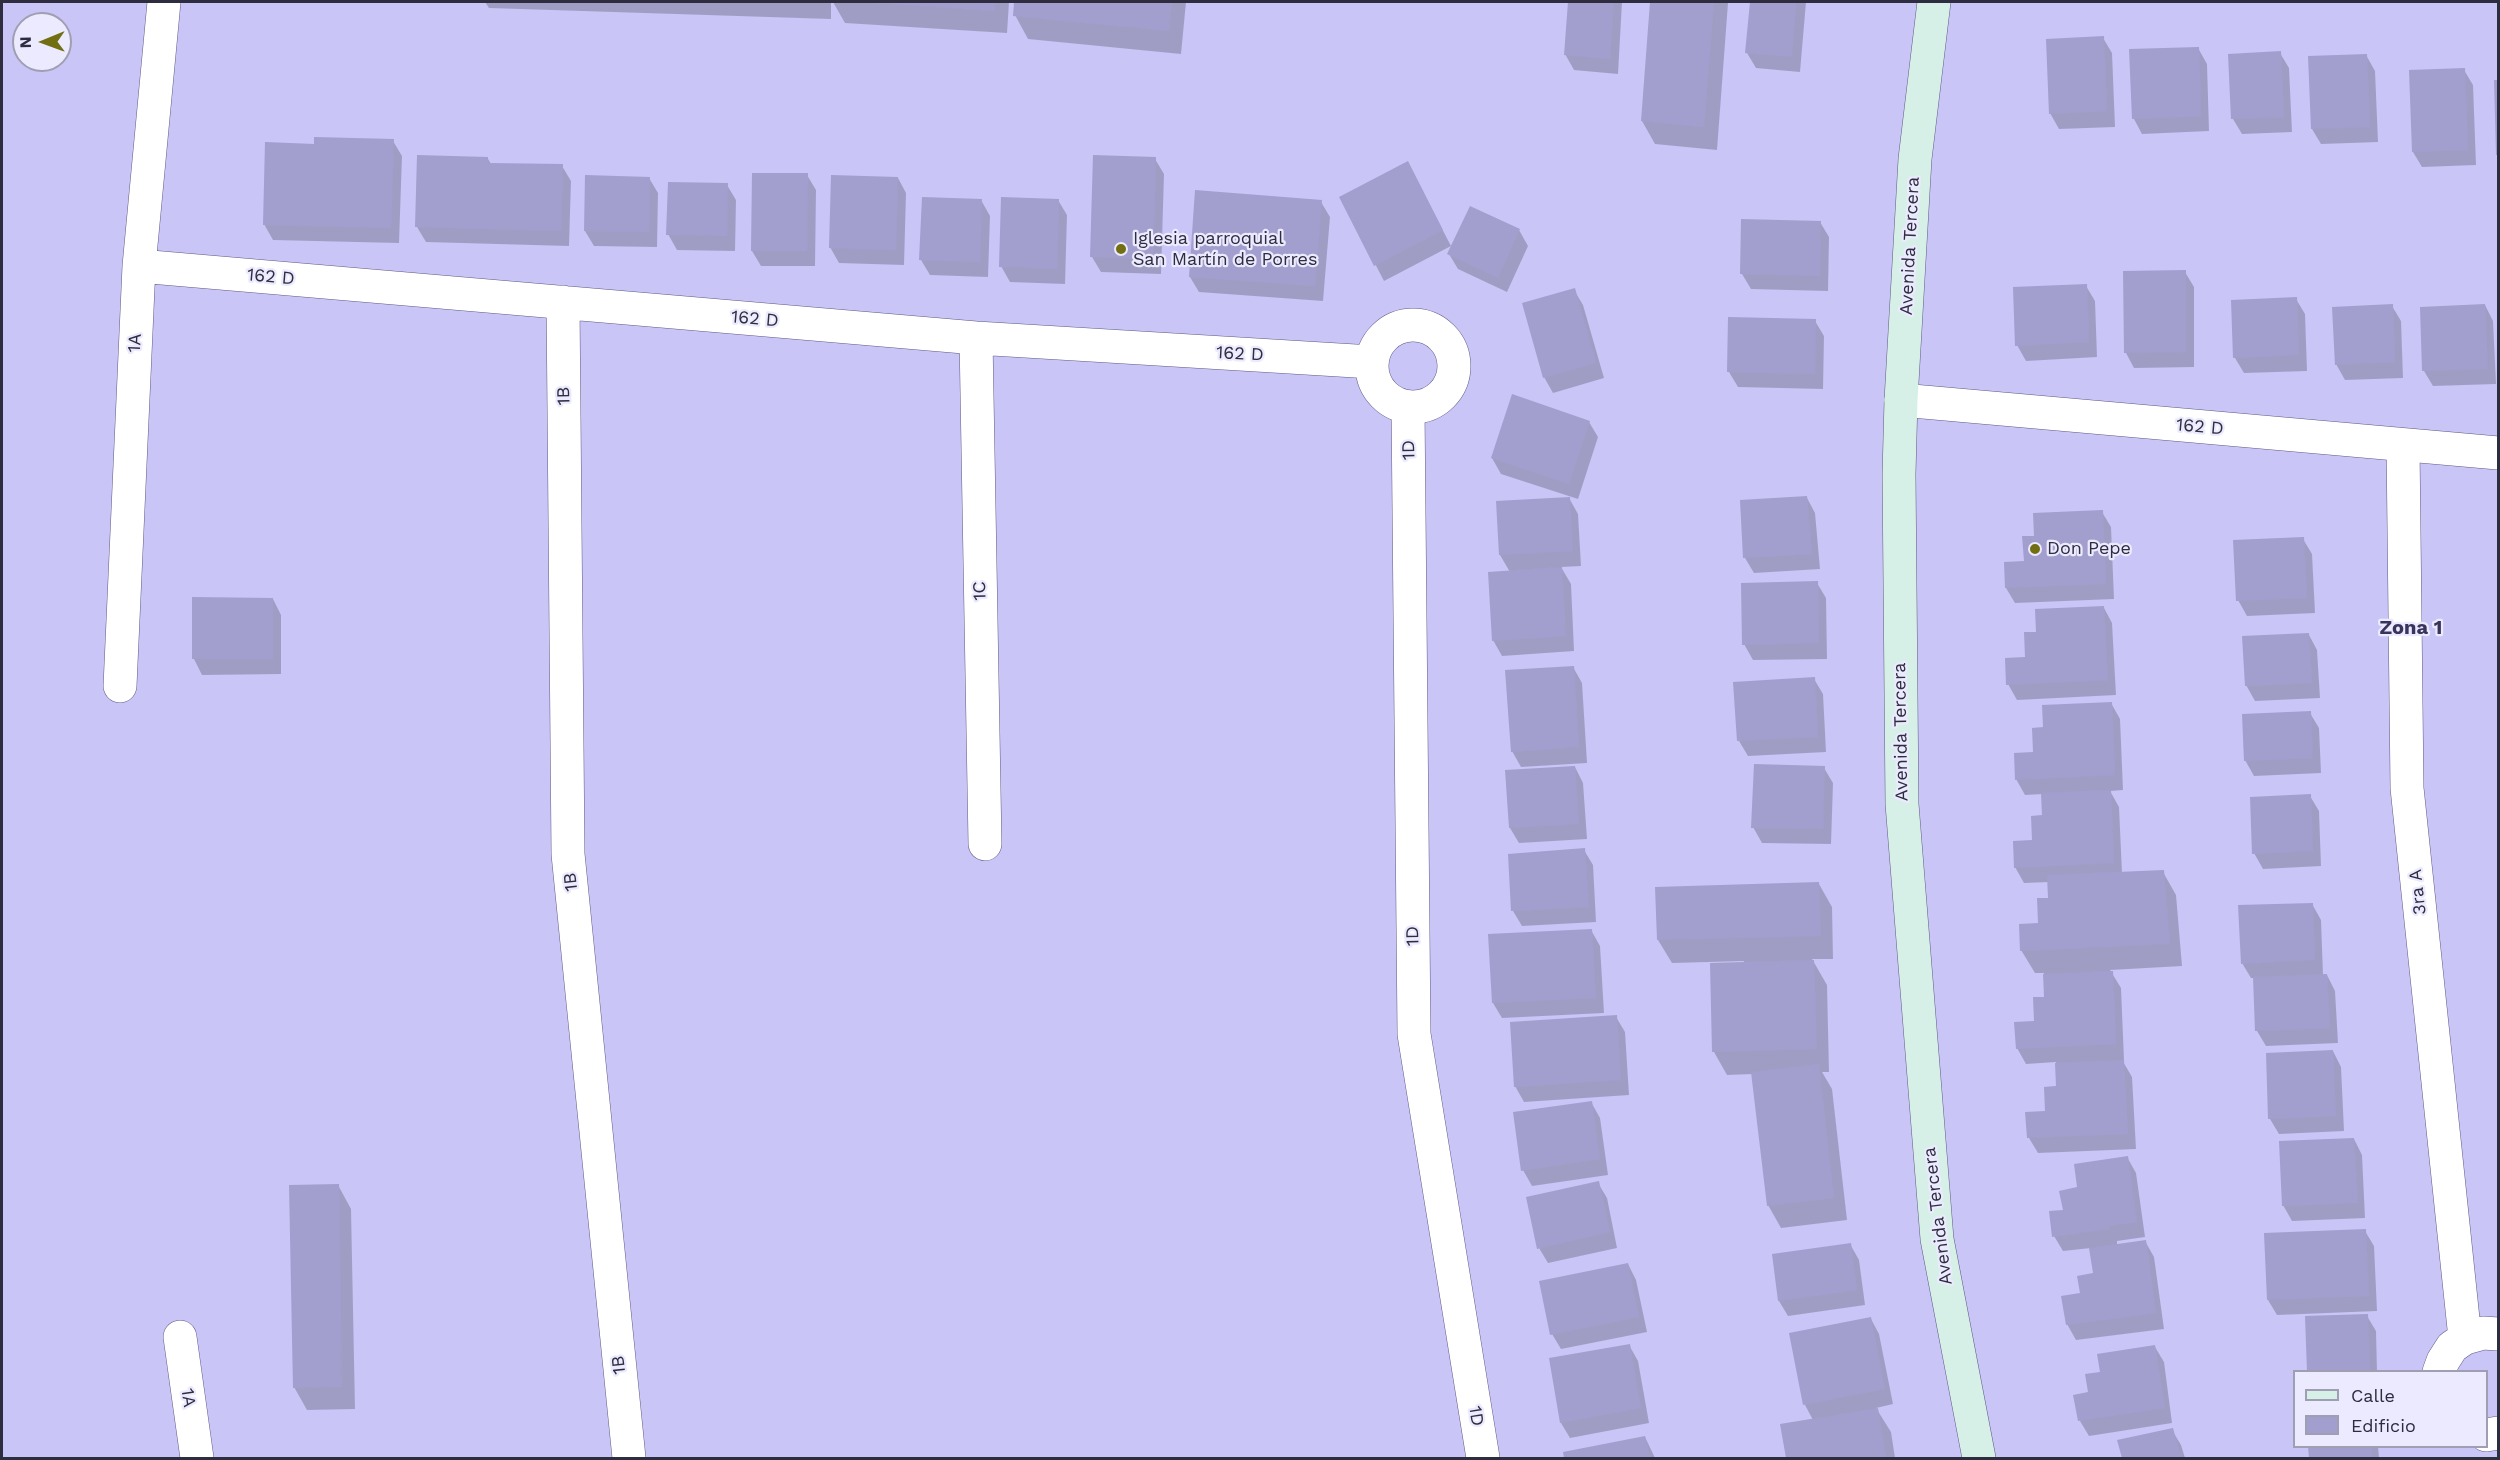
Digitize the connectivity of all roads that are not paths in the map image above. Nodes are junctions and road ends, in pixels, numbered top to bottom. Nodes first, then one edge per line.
1 (164, 2) edge
2 (1934, 2) edge
3 (139, 266) junction
4 (563, 302) junction
5 (976, 338) junction
6 (1372, 362) junction
7 (1901, 400) junction
8 (1408, 407) junction
9 (2403, 445) junction
10 (2499, 453) edge
11 (120, 686) dead end
12 (985, 844) dead end
13 (2499, 1334) edge
14 (180, 1337) dead end
15 (2465, 1338) junction
16 (2439, 1370) edge
17 (197, 1458) edge
18 (628, 1458) edge
19 (1483, 1458) edge
20 (1979, 1458) edge

1 - 3 street, 1A
2 - 7 main road, Avenida Tercera
3 - 4 street, 162 D
3 - 11 street, 1A
4 - 5 street, 162 D
4 - 18 street, 1B
5 - 6 street, 162 D
5 - 12 street, 1C
6 - 8 street
6 - 8 street
7 - 9 street, 162 D
7 - 20 main road, Avenida Tercera
8 - 19 street, 1D
9 - 10 street, 162 D
9 - 15 street, 3ra A
13 - 15 street
14 - 17 street, 1A
15 - 16 street

